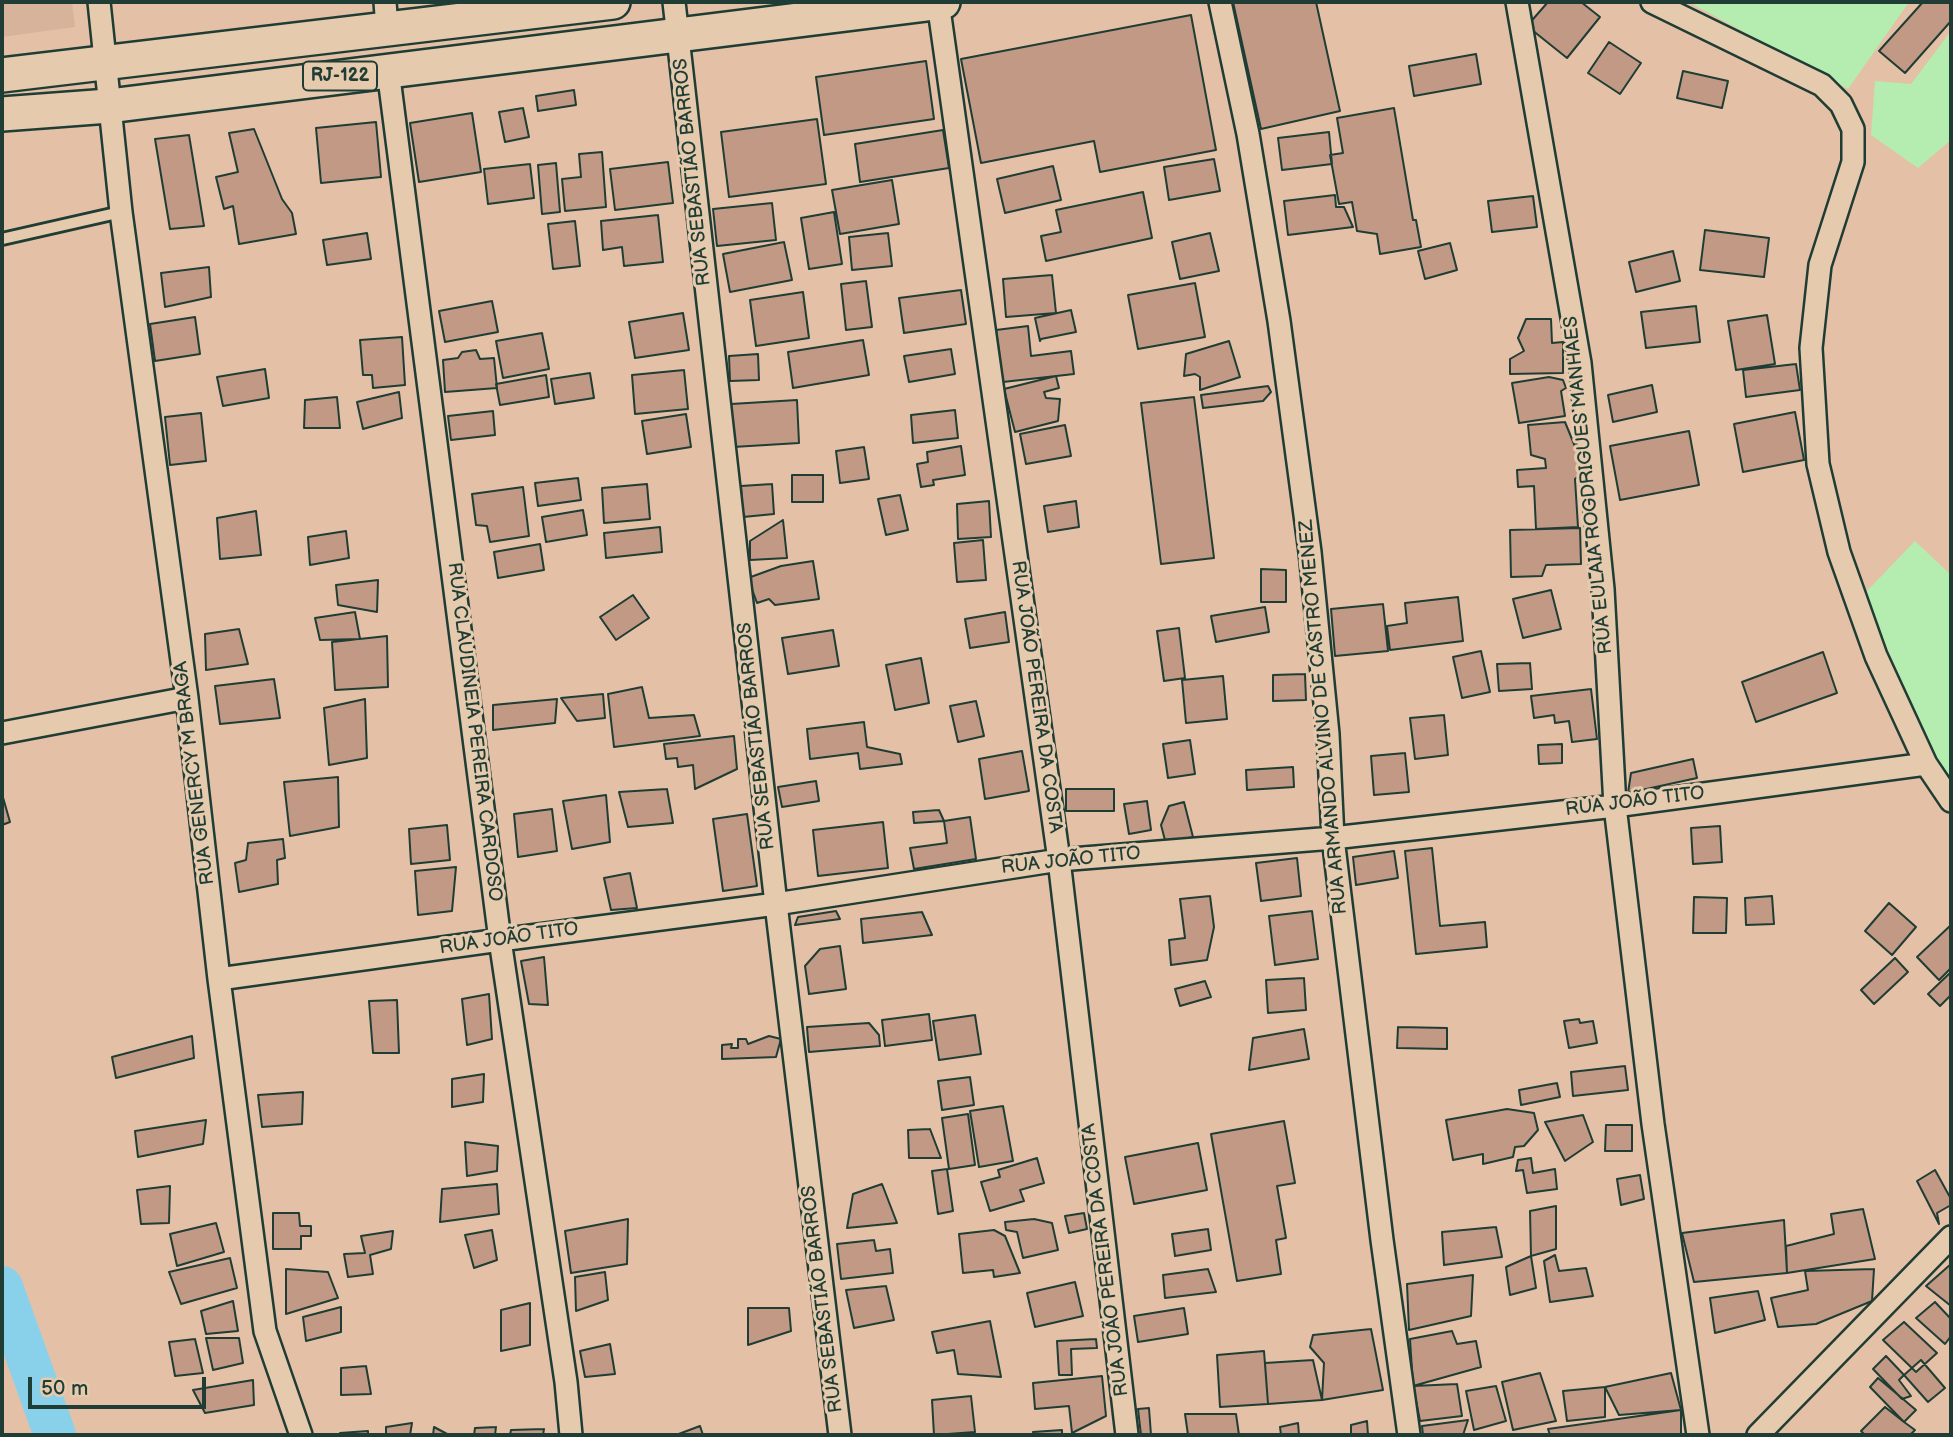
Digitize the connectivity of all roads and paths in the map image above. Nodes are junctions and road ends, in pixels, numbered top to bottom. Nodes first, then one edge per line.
1 (99, 2) edge
2 (613, 2) edge
3 (674, 2) edge
4 (941, 2) edge
5 (1220, 2) edge
6 (1517, 2) edge
7 (1652, 2) edge
8 (386, 15) edge
9 (677, 35) junction
10 (104, 64) junction
11 (388, 70) junction
12 (2, 75) edge
13 (109, 106) junction
14 (2, 114) edge
15 (121, 212) junction
16 (2, 239) edge
17 (187, 698) junction
18 (2, 733) edge
19 (1926, 764) junction
20 (1951, 801) edge
21 (1615, 806) junction
22 (1333, 838) junction
23 (1059, 860) junction
24 (776, 904) junction
25 (500, 940) junction
26 (219, 979) junction
27 (1951, 1237) edge
28 (302, 1435) edge
29 (571, 1435) edge
30 (840, 1435) edge
31 (1127, 1435) edge
32 (1409, 1435) edge
33 (1698, 1435) edge
34 (1758, 1435) edge

1 - 10 street, RUA GENERCY M BRAGA
2 - 8 main road, RJ-122
3 - 9 street, RUA SEBASTIÃO BARROS
4 - 9 main road, RJ-122
4 - 23 street, RUA JOÃO PEREIRA DA COSTA
5 - 22 street, RUA ARMANDO ALVINO DE CASTRO MENEZ
6 - 21 street, RUA EULAIA ROGDRIGUES MANHAES
7 - 19 street
8 - 10 main road, RJ-122
9 - 11 main road, RJ-122
9 - 24 street, RUA SEBASTIÃO BARROS
10 - 12 main road, RJ-122
10 - 13 street, RUA GENERCY M BRAGA
11 - 13 main road, RJ-122
11 - 25 street, RUA CLAUDINEIA PEREIRA CARDOSO
13 - 14 main road, RJ-122
13 - 15 street, RUA GENERCY M BRAGA
15 - 16 lane
15 - 17 street, RUA GENERCY M BRAGA
17 - 18 street
17 - 26 street, RUA GENERCY M BRAGA
19 - 20 street
19 - 21 street, RUA JOÃO TITO
21 - 22 street, RUA JOÃO TITO
21 - 33 street, RUA EULAIA ROGDRIGUES MANHAES
22 - 23 street, RUA JOÃO TITO
22 - 32 street, RUA ARMANDO ALVINO DE CASTRO MENEZ
23 - 24 street, RUA JOÃO TITO
23 - 31 street, RUA JOÃO PEREIRA DA COSTA
24 - 25 street, RUA JOÃO TITO
24 - 30 street, RUA SEBASTIÃO BARROS
25 - 26 street, RUA JOÃO TITO
25 - 29 street, RUA CLAUDINEIA PEREIRA CARDOSO
26 - 28 street, RUA GENERCY M BRAGA
27 - 34 street

